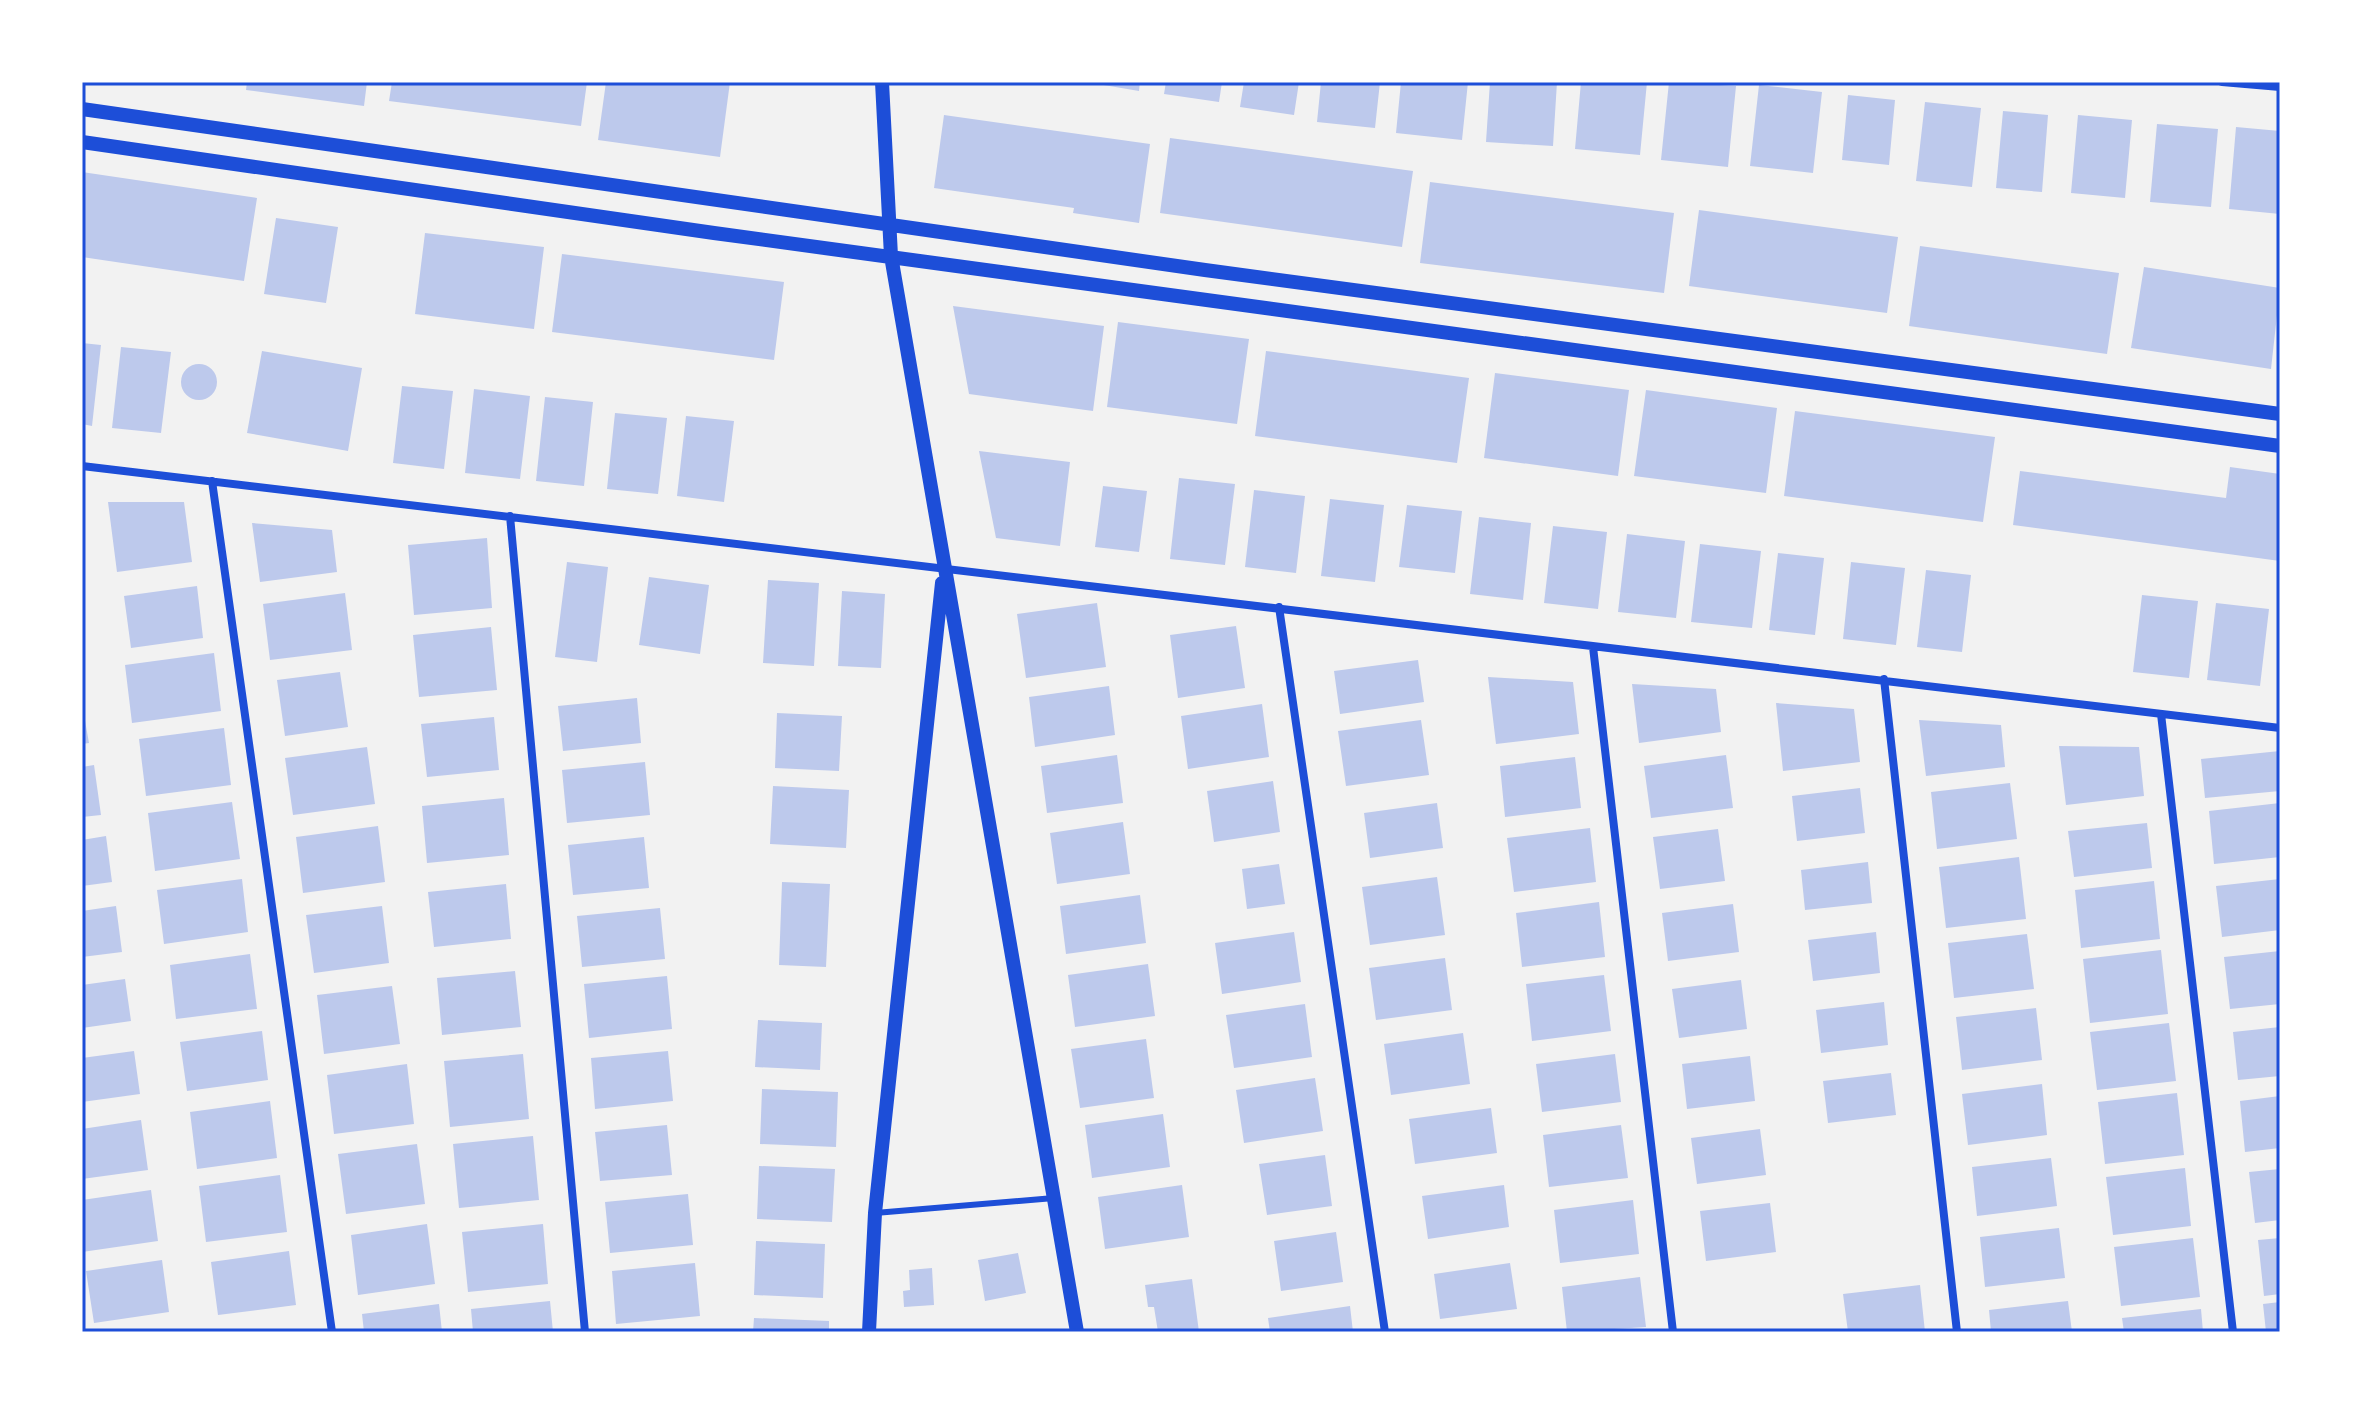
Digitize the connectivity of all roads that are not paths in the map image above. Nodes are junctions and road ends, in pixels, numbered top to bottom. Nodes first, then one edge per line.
1 (882, 82) edge
2 (2222, 82) edge
3 (2280, 87) edge
4 (82, 109) edge
5 (82, 142) edge
6 (888, 225) junction
7 (891, 256) junction
8 (2280, 414) edge
9 (2280, 446) edge
10 (82, 466) edge
11 (212, 481) junction
12 (510, 516) junction
13 (944, 567) junction
14 (1279, 607) junction
15 (1593, 647) junction
16 (1884, 679) junction
17 (2161, 714) junction
18 (2280, 728) edge
19 (1054, 1198) junction
20 (875, 1213) junction
21 (332, 1332) edge
22 (585, 1332) edge
23 (869, 1332) edge
24 (1077, 1332) edge
25 (1385, 1332) edge
26 (1673, 1332) edge
27 (1957, 1332) edge
28 (2233, 1332) edge

1 - 6 street
2 - 3 street
4 - 6 street
5 - 7 street
6 - 7 street
6 - 8 street
7 - 9 street
7 - 13 street
10 - 11 street
11 - 12 street
11 - 21 street
12 - 13 street
12 - 22 street
13 - 14 street
13 - 19 street
13 - 20 street
14 - 15 street
14 - 25 street
15 - 16 street
15 - 26 street
16 - 17 street
16 - 27 street
17 - 18 street
17 - 28 street
19 - 20 lane
19 - 24 street
20 - 23 street

